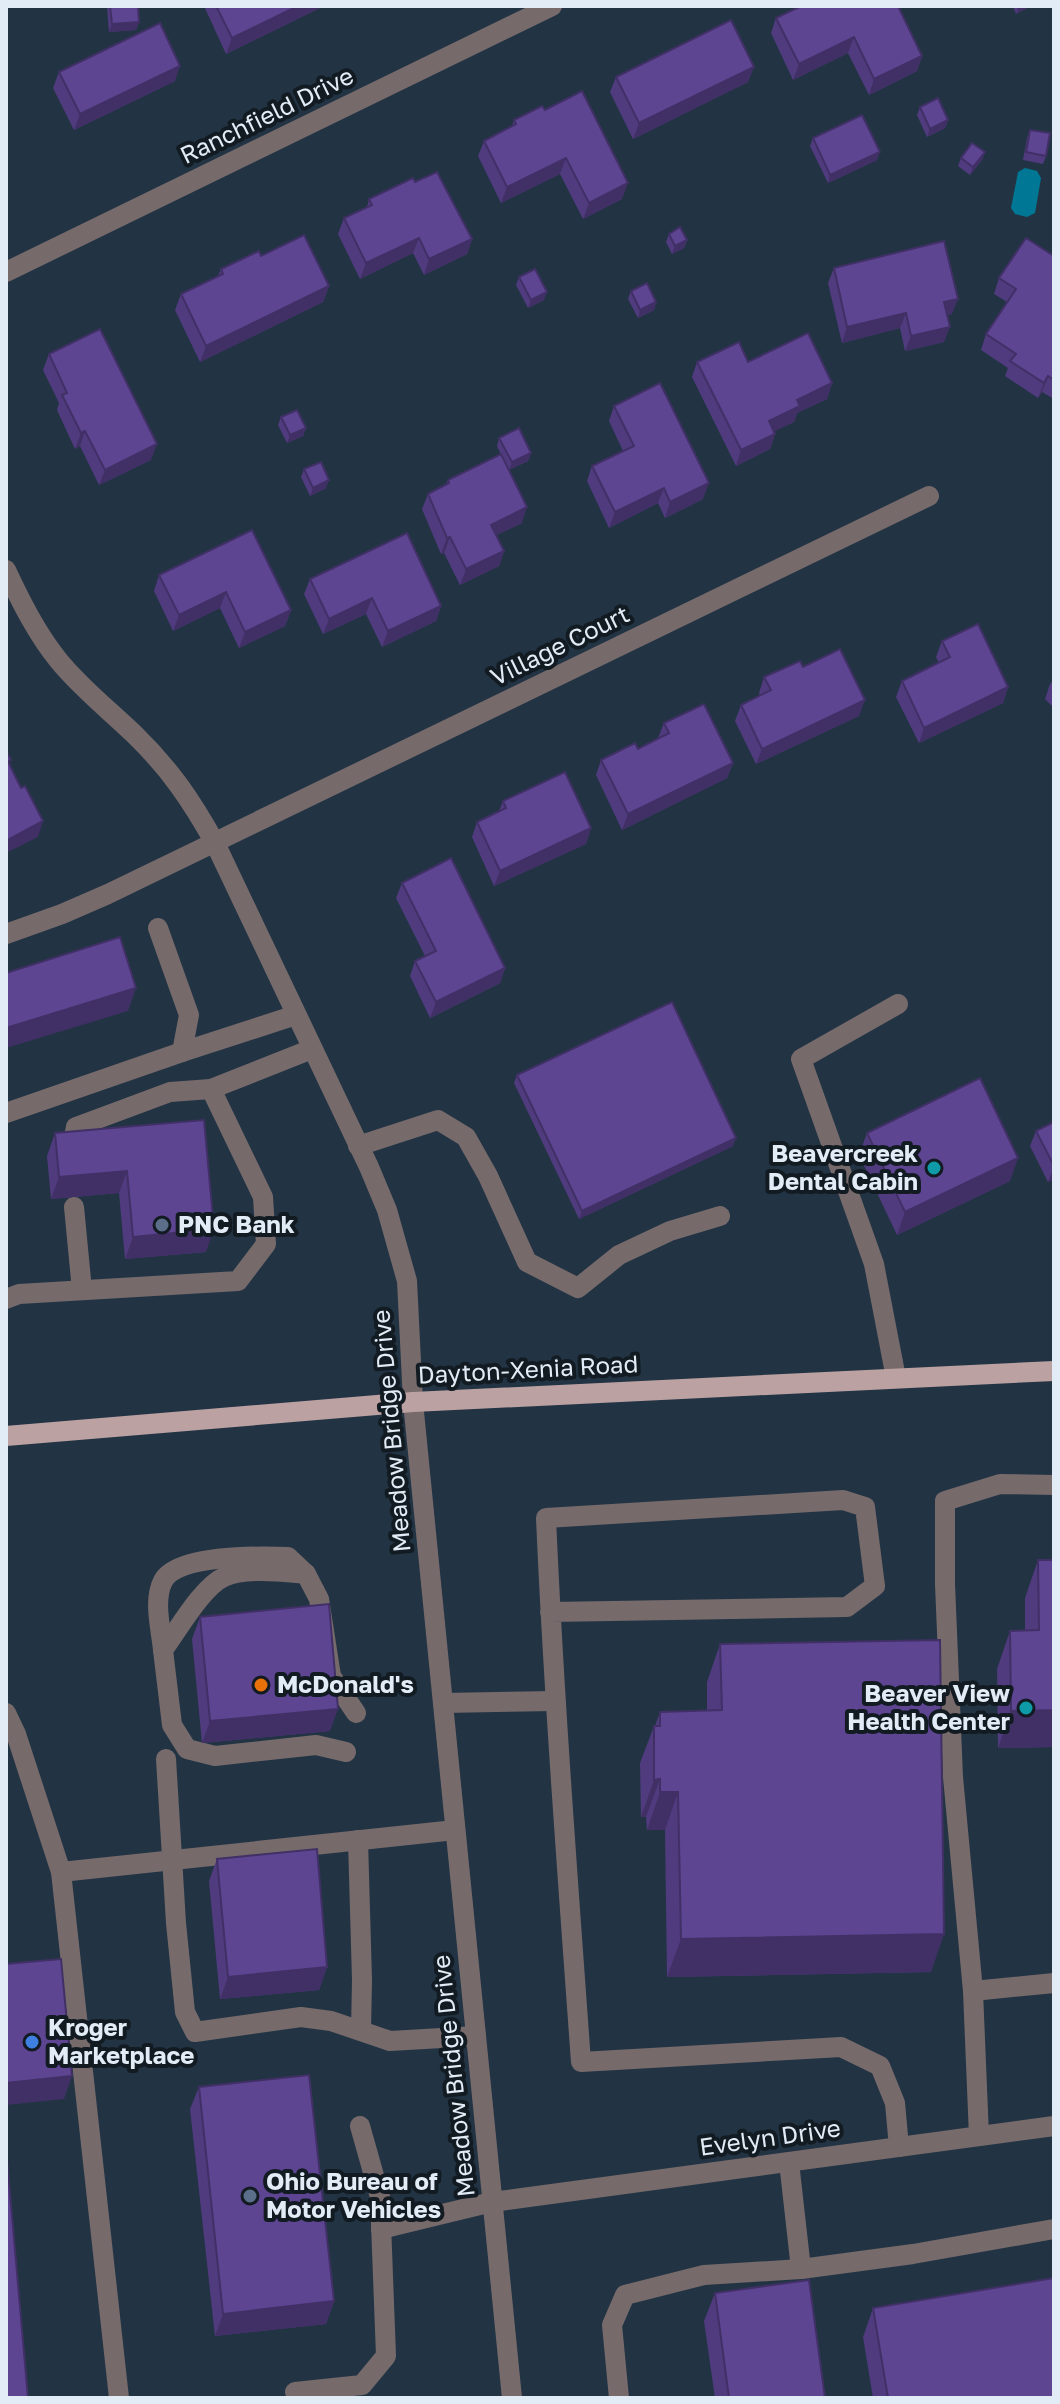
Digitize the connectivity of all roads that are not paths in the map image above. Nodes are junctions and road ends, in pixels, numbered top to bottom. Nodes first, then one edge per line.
1 (552, 6) edge
2 (6, 272) edge
3 (929, 496) dead end
4 (6, 570) edge
5 (215, 843) junction
6 (158, 928) dead end
7 (6, 934) edge
8 (898, 1004) dead end
9 (296, 1015) junction
10 (312, 1049) junction
11 (182, 1052) junction
12 (211, 1089) junction
13 (6, 1113) edge
14 (358, 1146) junction
15 (72, 1147) edge
16 (74, 1207) dead end
17 (720, 1216) dead end
18 (82, 1290) junction
19 (6, 1299) edge
20 (1054, 1371) edge
21 (896, 1378) junction
22 (413, 1402) junction
23 (6, 1436) edge
24 (1054, 1485) edge
25 (306, 1574) junction
26 (550, 1612) junction
27 (163, 1650) junction
28 (554, 1701) junction
29 (443, 1703) junction
30 (6, 1713) edge
31 (356, 1713) dead end
32 (11, 1734) edge
33 (346, 1752) dead end
34 (166, 1759) dead end
35 (455, 1830) junction
36 (358, 1840) junction
37 (173, 1860) junction
38 (61, 1872) junction
39 (1054, 1983) edge
40 (973, 1991) junction
41 (361, 2030) junction
42 (476, 2036) junction
43 (360, 2126) dead end
44 (1054, 2126) edge
45 (979, 2136) junction
46 (899, 2147) junction
47 (789, 2162) junction
48 (492, 2202) junction
49 (381, 2229) junction
50 (1054, 2229) edge
51 (801, 2269) junction
52 (295, 2392) dead end
53 (119, 2398) edge
54 (512, 2398) edge
55 (619, 2398) edge

1 - 2 street, Ranchfield Drive
3 - 5 street, Village Court
4 - 5 street, Meadow Bridge Drive
5 - 7 street, Village Court
5 - 9 street, Meadow Bridge Drive
6 - 11 street
8 - 21 street
9 - 10 street, Meadow Bridge Drive
9 - 11 street
10 - 12 street
10 - 14 street, Meadow Bridge Drive
11 - 13 street
12 - 15 street
12 - 18 street
14 - 17 street
14 - 22 street, Meadow Bridge Drive
16 - 18 street
18 - 19 street
20 - 21 main road, Dayton-Xenia Road
21 - 22 main road, Dayton-Xenia Road
22 - 23 main road, Dayton-Xenia Road
22 - 29 street, Meadow Bridge Drive
24 - 40 street
25 - 27 street
25 - 27 street
25 - 31 street
26 - 26 street
26 - 28 street
27 - 33 street
28 - 29 street
28 - 46 street
29 - 35 street, Meadow Bridge Drive
30 - 32 street
32 - 38 street
34 - 37 street
35 - 36 street
35 - 42 street, Meadow Bridge Drive
36 - 37 street
36 - 41 street
37 - 38 street
37 - 41 street
38 - 53 street
39 - 40 street
40 - 45 street
41 - 42 street
42 - 48 street, Meadow Bridge Drive
43 - 49 street
44 - 45 street, Evelyn Drive
45 - 46 street, Evelyn Drive
46 - 47 street, Evelyn Drive
47 - 48 street, Evelyn Drive
47 - 51 street
48 - 49 street, Evelyn Drive
48 - 54 street, Meadow Bridge Drive
49 - 52 street
50 - 51 street
51 - 55 street

